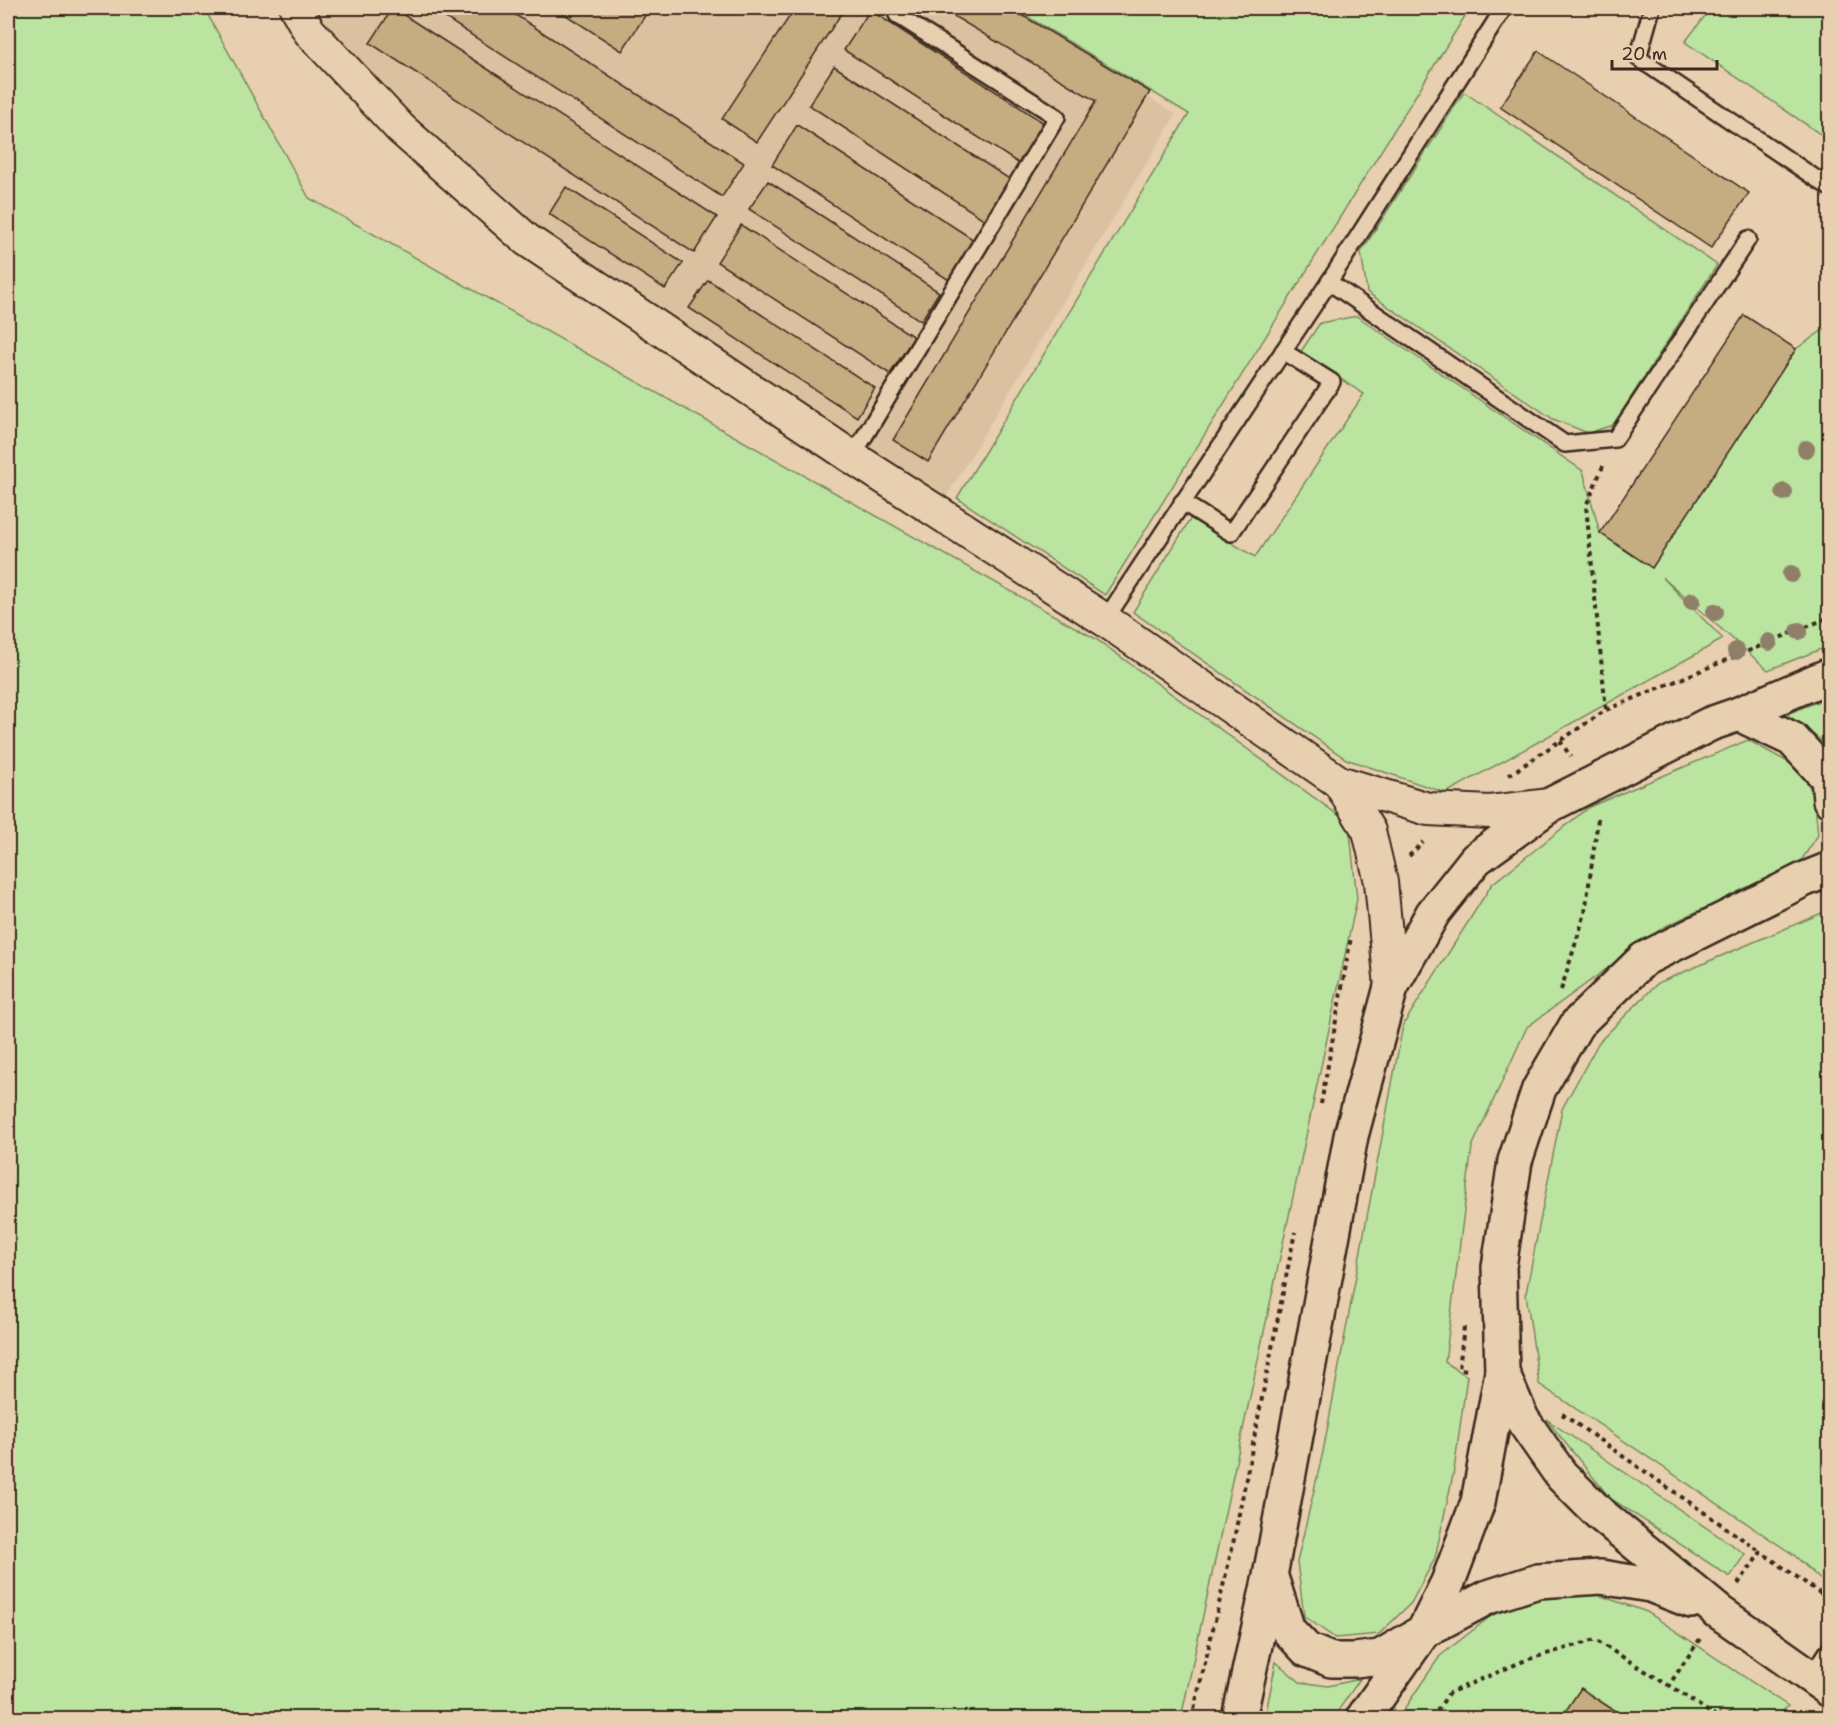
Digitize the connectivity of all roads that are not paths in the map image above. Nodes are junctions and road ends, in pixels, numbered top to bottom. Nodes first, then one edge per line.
1 (296, 8) edge
2 (902, 8) edge
3 (1503, 8) edge
4 (1652, 8) edge
5 (1830, 188) edge
6 (1748, 239) dead end
7 (1329, 282) junction
8 (1283, 351) junction
9 (852, 457) junction
10 (1182, 502) junction
11 (1106, 620) junction
12 (1830, 675) edge
13 (1739, 714) junction
14 (1339, 782) junction
15 (1830, 800) edge
16 (1550, 805) junction
17 (1830, 843) edge
18 (1817, 874) edge
19 (1391, 987) junction
20 (1502, 1372) junction
21 (1270, 1576) junction
22 (1719, 1612) junction
23 (1424, 1631) junction
24 (1830, 1648) edge
25 (1820, 1683) edge
26 (1239, 1719) edge
27 (1363, 1719) edge

1 - 9 street
2 - 9 lane
3 - 7 lane
4 - 5 lane
6 - 7 lane
7 - 8 lane
8 - 10 lane
8 - 10 lane
9 - 11 street
10 - 11 lane
11 - 14 street
12 - 13 street
13 - 15 street
13 - 16 street
14 - 16 street
14 - 19 street
16 - 19 street
17 - 18 street
18 - 20 street
19 - 21 street
20 - 22 street
20 - 23 street
21 - 23 street
21 - 26 street
22 - 23 street
22 - 25 street
23 - 27 street
24 - 25 lane

